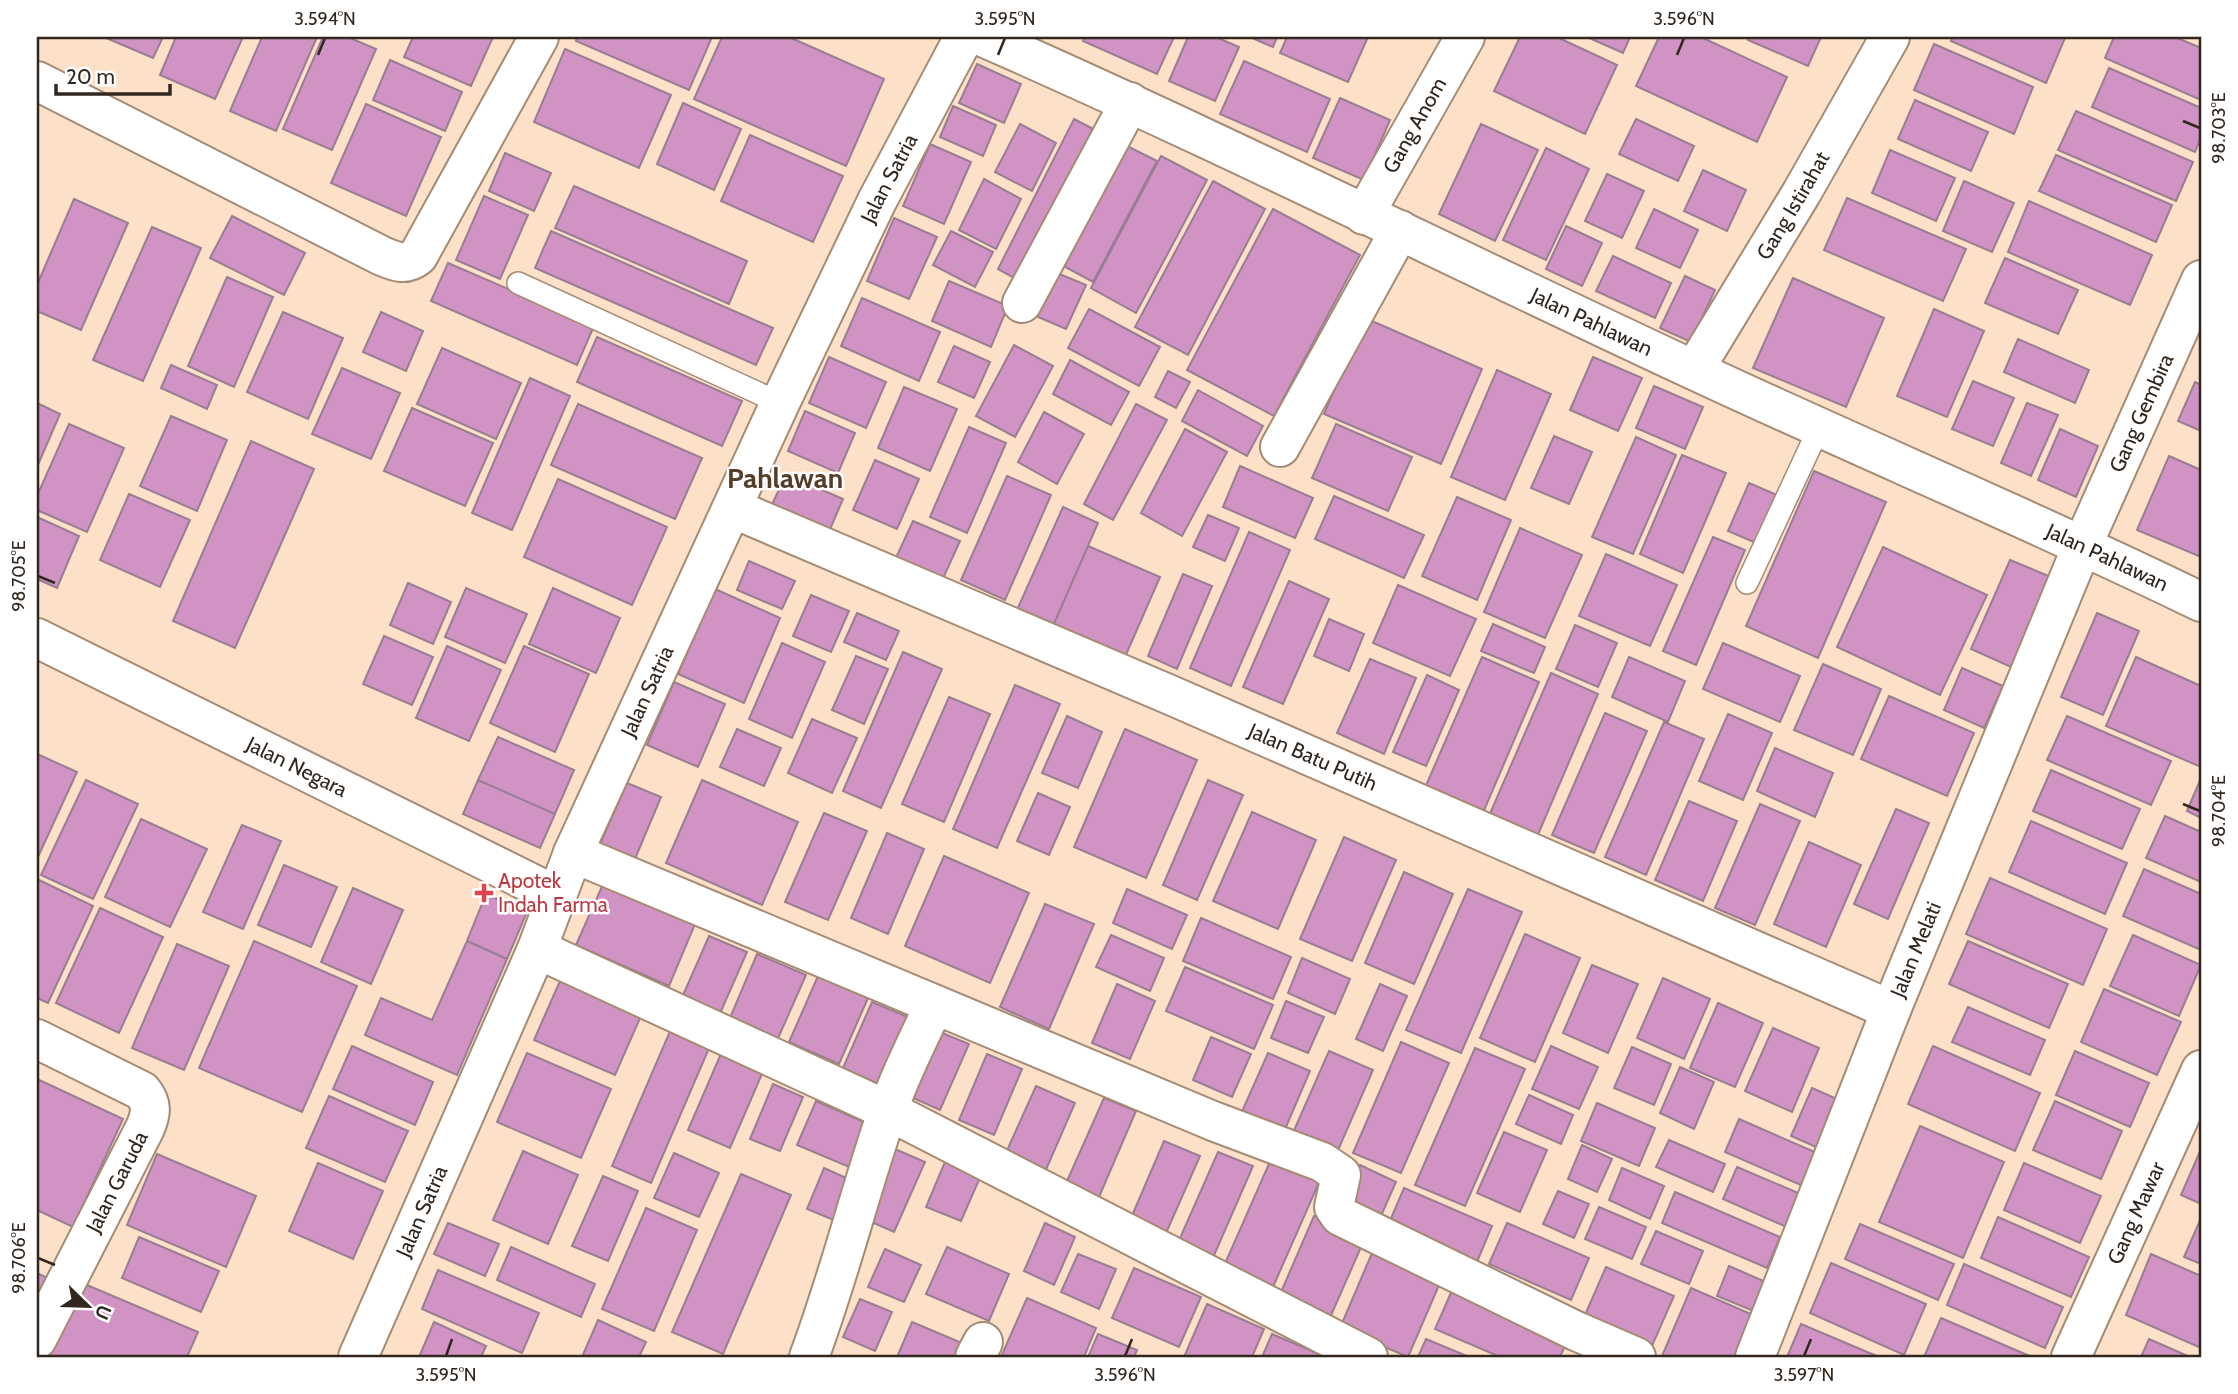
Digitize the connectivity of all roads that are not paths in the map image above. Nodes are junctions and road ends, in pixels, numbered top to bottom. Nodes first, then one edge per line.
1 (539, 37) edge
2 (964, 37) edge
3 (983, 37) edge
4 (1465, 37) edge
5 (1890, 37) edge
6 (37, 81) edge
7 (1130, 102) junction
8 (1364, 215) junction
9 (1400, 230) junction
10 (2201, 280) edge
11 (518, 283) dead end
12 (1022, 303) dead end
13 (1695, 370) junction
14 (780, 403) junction
15 (1819, 428) junction
16 (1280, 447) dead end
17 (732, 509) junction
18 (2083, 544) junction
19 (1747, 583) dead end
20 (2201, 602) edge
21 (37, 638) edge
22 (573, 853) junction
23 (557, 896) junction
24 (537, 948) junction
25 (934, 1005) junction
26 (1891, 1010) junction
27 (37, 1038) edge
28 (2201, 1070) edge
29 (887, 1110) junction
30 (37, 1339) edge
31 (358, 1357) edge
32 (809, 1357) edge
33 (1368, 1357) edge
34 (1636, 1357) edge
35 (1755, 1357) edge
36 (2071, 1357) edge

1 - 6 street
2 - 14 street, Jalan Satria
3 - 7 street, Jalan Pahlawan
4 - 8 street, Gang Anom
5 - 13 street, Gang Istirahat
7 - 8 street, Jalan Pahlawan
7 - 12 street
8 - 9 street, Jalan Pahlawan
9 - 13 street, Jalan Pahlawan
9 - 16 street
10 - 18 street, Gang Gembira
11 - 14 lane
13 - 15 street, Jalan Pahlawan
14 - 17 street, Jalan Satria
15 - 18 street, Jalan Pahlawan
15 - 19 lane
17 - 22 street, Jalan Satria
17 - 26 street, Jalan Batu Putih
18 - 20 street, Jalan Pahlawan
18 - 26 street, Jalan Melati
21 - 23 street, Jalan Negara
22 - 23 street, Jalan Satria
22 - 25 street
23 - 24 street, Jalan Satria
24 - 29 street
24 - 31 street, Jalan Satria
25 - 29 street
25 - 34 street
26 - 35 street, Jalan Melati
27 - 30 street, Jalan Garuda
28 - 36 street, Gang Mawar
29 - 32 street
29 - 33 street

